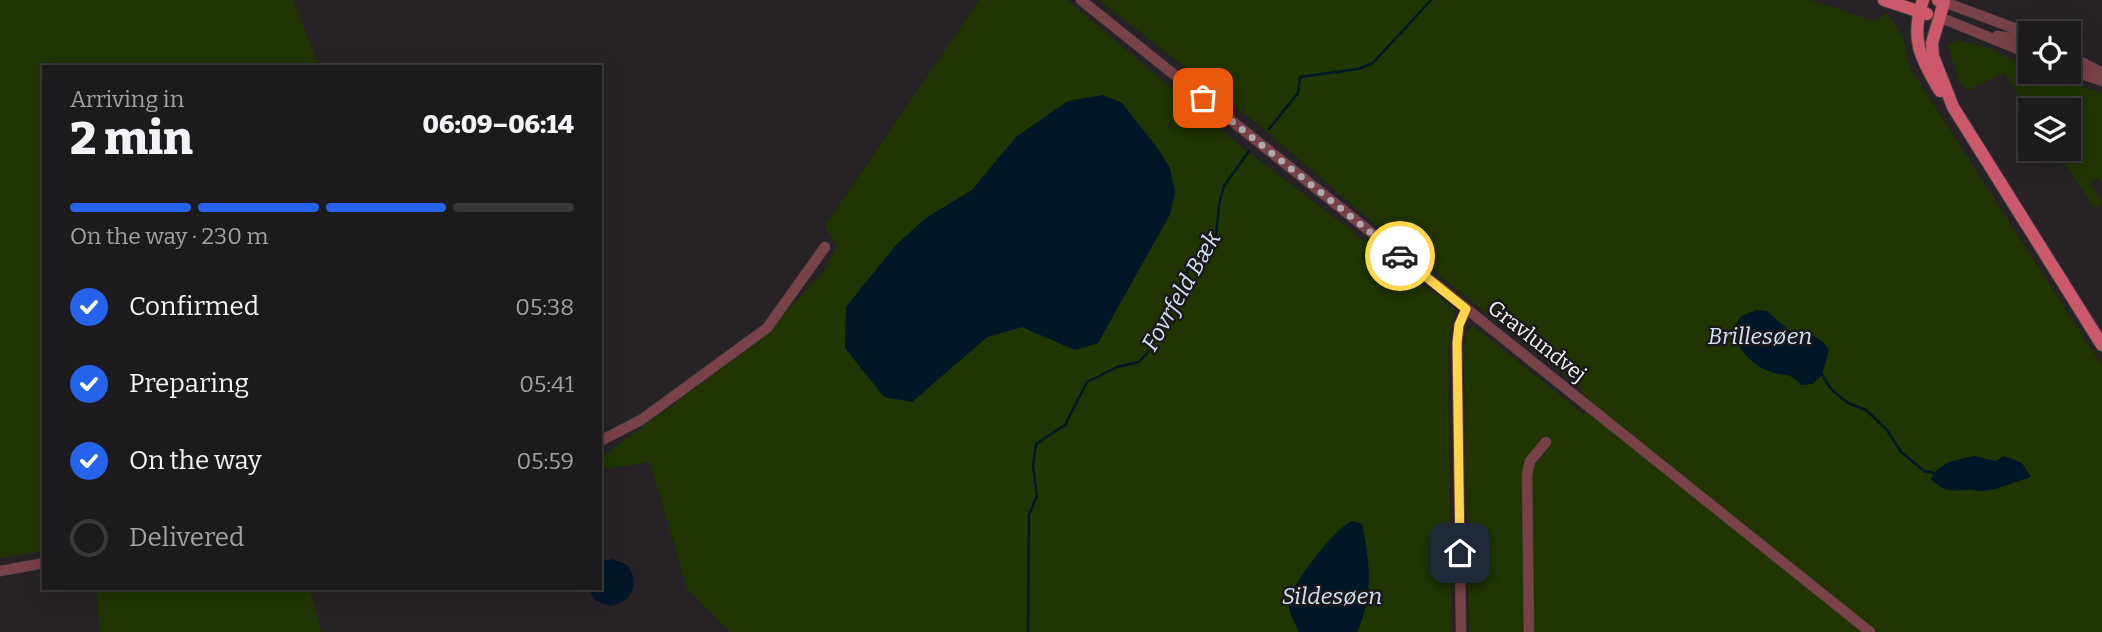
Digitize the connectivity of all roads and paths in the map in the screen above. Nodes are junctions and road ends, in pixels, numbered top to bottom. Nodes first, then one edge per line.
1 (1082, 0) edge
2 (1884, 0) edge
3 (1941, 1) edge
4 (1921, 6) edge
5 (1939, 18) junction
6 (2018, 31) edge
7 (1989, 36) junction
8 (2018, 38) edge
9 (2018, 48) edge
10 (2081, 62) edge
11 (2081, 73) edge
12 (2102, 73) edge
13 (2102, 80) edge
14 (1953, 107) junction
15 (825, 247) dead end
16 (1466, 309) junction
17 (2102, 345) edge
18 (602, 440) edge
19 (1546, 442) dead end
20 (42, 563) edge
21 (0, 571) edge
22 (1461, 632) edge
23 (1529, 632) edge
24 (1870, 632) edge

1 - 16 street, Gravlundvej
2 - 4 main road
3 - 5 main road
3 - 6 street
4 - 5 main road
4 - 14 main road
5 - 7 street
5 - 14 main road
7 - 8 street
7 - 9 street
10 - 12 street
11 - 13 street
14 - 17 main road
15 - 18 street
16 - 22 street
16 - 24 street, Gravlundvej
19 - 23 street
20 - 21 street

